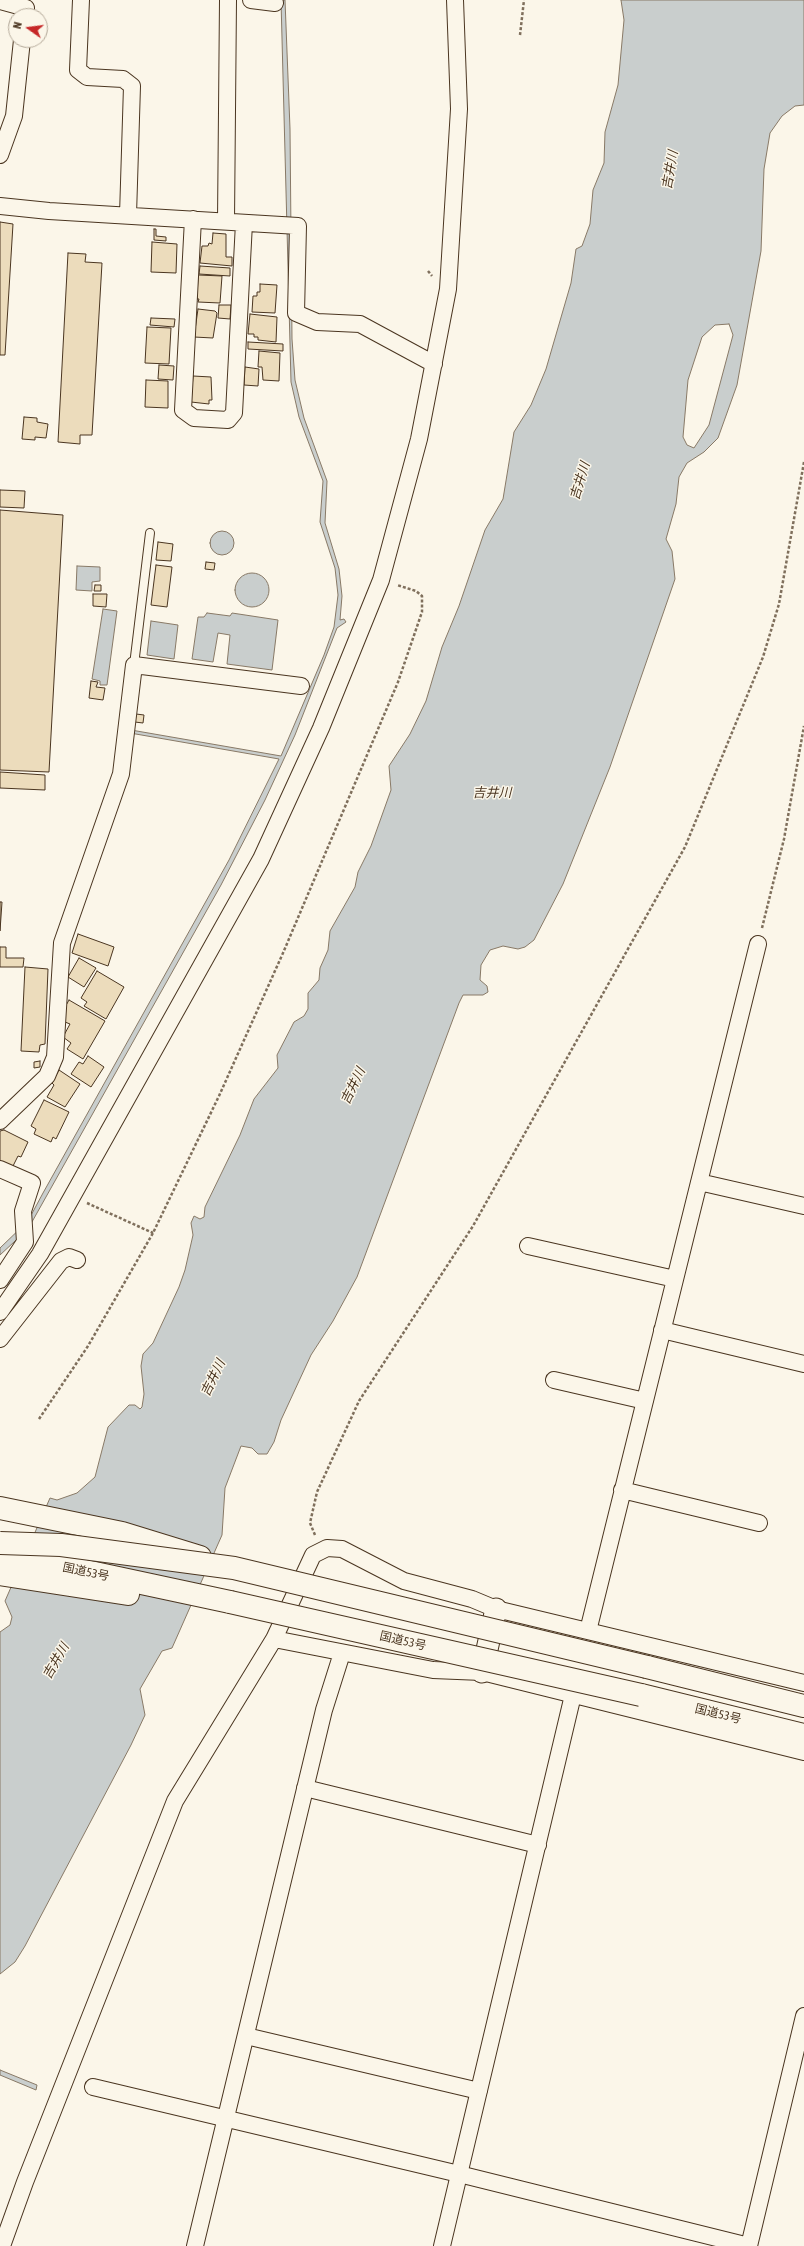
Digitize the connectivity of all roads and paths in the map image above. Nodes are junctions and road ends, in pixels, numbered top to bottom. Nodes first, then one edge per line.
1 (81, 0) edge
2 (228, 0) edge
3 (251, 0) edge
4 (455, 0) edge
5 (524, 0) edge
6 (0, 1) edge
7 (275, 3) dead end
8 (26, 8) edge
9 (520, 35) dead end
10 (21, 48) edge
11 (0, 155) edge
12 (0, 206) edge
13 (128, 215) junction
14 (193, 219) junction
15 (226, 221) junction
16 (244, 223) junction
17 (434, 364) junction
18 (804, 462) edge
19 (150, 533) dead end
20 (381, 580) junction
21 (134, 665) junction
22 (301, 686) dead end
23 (804, 726) edge
24 (758, 944) joint
25 (0, 1122) edge
26 (0, 1169) edge
27 (699, 1182) junction
28 (69, 1200) junction
29 (804, 1206) edge
30 (153, 1233) junction
31 (528, 1246) dead end
32 (77, 1260) dead end
33 (675, 1279) junction
34 (0, 1280) edge
35 (0, 1312) edge
36 (662, 1330) junction
37 (0, 1339) edge
38 (804, 1364) edge
39 (554, 1380) dead end
40 (645, 1401) junction
41 (39, 1419) dead end
42 (622, 1490) junction
43 (0, 1508) edge
44 (759, 1523) dead end
45 (0, 1543) edge
46 (322, 1550) junction
47 (0, 1555) edge
48 (234, 1568) junction
49 (0, 1574) edge
50 (230, 1602) junction
51 (496, 1609) junction
52 (588, 1631) junction
53 (274, 1639) junction
54 (342, 1652) junction
55 (482, 1672) junction
56 (692, 1678) junction
57 (804, 1683) edge
58 (574, 1695) junction
59 (804, 1706) edge
60 (804, 1718) edge
61 (804, 1735) edge
62 (804, 1752) edge
63 (306, 1788) junction
64 (538, 1844) junction
65 (804, 2016) edge
66 (246, 2036) junction
67 (93, 2088) dead end
68 (479, 2091) junction
69 (226, 2119) junction
70 (459, 2174) junction
71 (2, 2246) edge
72 (195, 2246) edge
73 (442, 2246) edge
74 (749, 2246) edge

1 - 13 street
2 - 15 street
3 - 7 street
4 - 17 street
5 - 9 path
6 - 8 street
10 - 11 street
12 - 13 street
13 - 14 street
14 - 15 street
14 - 16 street
15 - 16 street
16 - 17 street
17 - 20 street
18 - 46 path
19 - 21 lane
20 - 28 street
20 - 30 path
21 - 22 street
21 - 25 street
23 - 24 path
24 - 27 street
26 - 34 street
27 - 29 street
27 - 33 street
28 - 30 path
28 - 35 street
30 - 41 path
31 - 33 street
32 - 37 street
33 - 36 street
36 - 38 street
36 - 40 street
39 - 40 street
40 - 42 street
42 - 44 street
42 - 52 street
43 - 48 highway, bridge
45 - 48 highway, 国道53号, bridge
46 - 51 street
46 - 53 street
47 - 50 highway, 国道53号
48 - 56 highway, 国道53号, bridge
49 - 50 highway
50 - 61 highway, 国道53号, bridge
51 - 52 street
51 - 55 street
52 - 57 street
53 - 54 street
53 - 71 street
54 - 55 street
54 - 63 street
55 - 58 street
56 - 59 highway, 国道53号
56 - 60 highway
58 - 62 street
58 - 64 street
63 - 64 street
63 - 66 street
64 - 68 street
65 - 74 street
66 - 68 street
66 - 69 street
67 - 69 street
68 - 70 street
69 - 70 street
69 - 72 street
70 - 73 street
70 - 74 street

